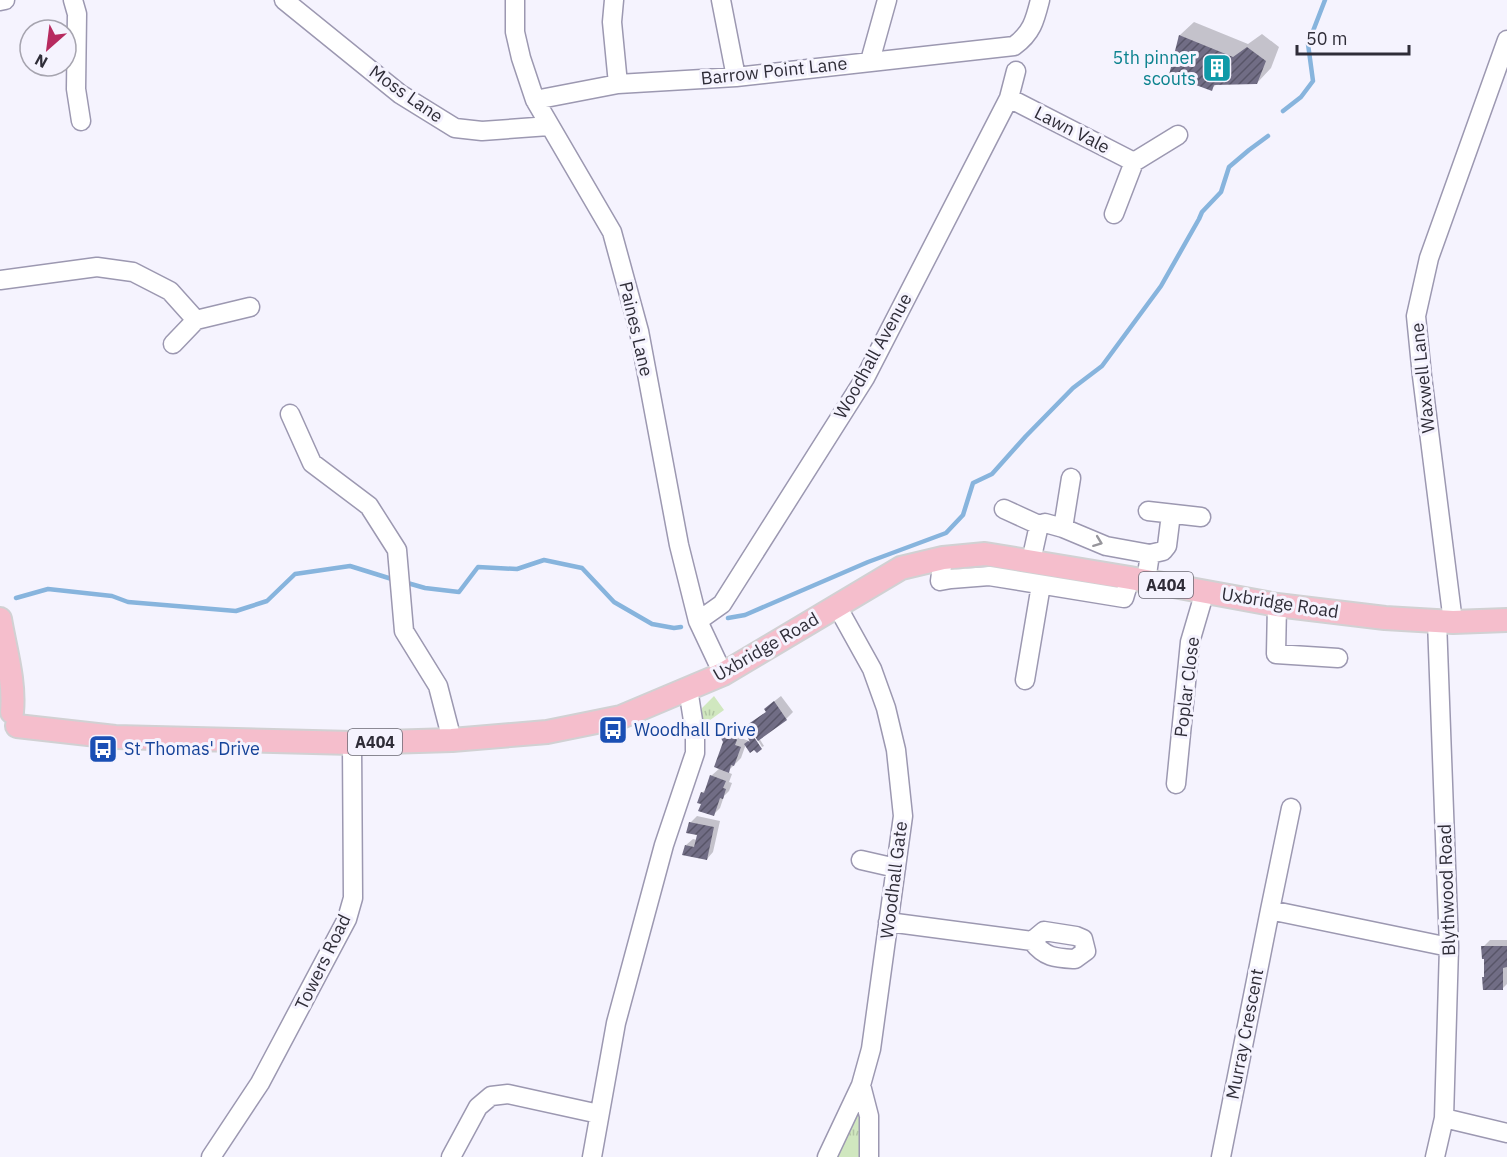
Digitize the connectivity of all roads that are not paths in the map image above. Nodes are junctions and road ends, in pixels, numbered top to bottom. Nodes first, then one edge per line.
1 (5, 0) edge
2 (73, 0) edge
3 (284, 0) edge
4 (515, 0) edge
5 (614, 0) edge
6 (720, 0) edge
7 (887, 0) edge
8 (1040, 0) edge
9 (0, 1) edge
10 (1507, 40) edge
11 (870, 61) junction
12 (1016, 71) dead end
13 (736, 77) junction
14 (618, 84) junction
15 (1010, 98) junction
16 (535, 100) junction
17 (81, 121) dead end
18 (549, 126) junction
19 (1178, 135) dead end
20 (1134, 162) junction
21 (1114, 214) dead end
22 (0, 280) edge
23 (250, 306) dead end
24 (196, 320) junction
25 (173, 344) dead end
26 (290, 414) dead end
27 (1071, 478) dead end
28 (1004, 508) dead end
29 (1148, 511) dead end
30 (1171, 514) junction
31 (1201, 517) dead end
32 (1039, 525) junction
33 (1063, 528) junction
34 (1150, 554) junction
35 (943, 558) junction
36 (1031, 561) junction
37 (1138, 579) junction
38 (1041, 585) junction
39 (1205, 591) junction
40 (1277, 605) junction
41 (837, 606) junction
42 (0, 619) edge
43 (1507, 620) edge
44 (698, 621) junction
45 (1445, 621) junction
46 (1338, 658) dead end
47 (723, 674) junction
48 (1025, 680) dead end
49 (688, 689) junction
50 (7, 721) edge
51 (452, 740) junction
52 (352, 743) junction
53 (1176, 784) dead end
54 (1291, 808) dead end
55 (861, 860) dead end
56 (896, 868) junction
57 (1270, 910) junction
58 (888, 922) junction
59 (1032, 941) dead end
60 (1449, 947) junction
61 (861, 1085) junction
62 (599, 1114) junction
63 (1444, 1118) junction
64 (1507, 1133) edge
65 (211, 1157) edge
66 (451, 1157) edge
67 (591, 1157) edge
68 (827, 1157) edge
69 (869, 1157) edge
70 (1221, 1157) edge
71 (1436, 1157) edge

1 - 9 street
2 - 17 street
3 - 18 street, Moss Lane
4 - 16 street, Paines Lane
5 - 14 street
6 - 13 street
7 - 11 street
8 - 11 street, Barrow Point Lane
10 - 45 street, Waxwell Lane
11 - 13 street, Barrow Point Lane
12 - 15 street, Woodhall Avenue
13 - 14 street, Barrow Point Lane
14 - 16 street, Barrow Point Lane
15 - 20 street, Lawn Vale
15 - 44 street, Woodhall Avenue
16 - 18 street, Paines Lane
18 - 44 street, Paines Lane
19 - 20 street
20 - 21 street
22 - 24 street
23 - 24 street
24 - 25 street
26 - 51 street
27 - 33 street
28 - 32 street
29 - 30 street
30 - 31 street
30 - 34 street
32 - 33 street
32 - 36 street
33 -> 34 street
34 - 37 street
35 - 36 main road, Uxbridge Road / A404
35 - 38 street
35 - 41 main road, Uxbridge Road / A404
36 - 37 main road, Uxbridge Road / A404
37 - 38 street
37 - 39 main road, Uxbridge Road / A404
38 - 48 street
39 - 40 main road, Uxbridge Road / A404
39 - 53 street, Poplar Close
40 - 45 main road, Uxbridge Road / A404
40 - 46 street
41 - 47 main road, Uxbridge Road / A404
41 - 56 street, Woodhall Gate
42 - 50 main road, A404
43 - 45 main road, Uxbridge Road / A404
44 - 47 street, Paines Lane
45 - 60 street, Blythwood Road
47 - 49 main road, Uxbridge Road / A404
49 - 51 main road, Uxbridge Road / A404
49 - 62 street
50 - 52 main road, Uxbridge Road / A404
51 - 52 main road, Uxbridge Road / A404
52 - 65 street, Towers Road
54 - 57 street, Murray Crescent
55 - 56 street
56 - 58 street, Woodhall Gate
57 - 60 street
57 - 70 street, Murray Crescent
58 - 59 street
58 - 61 street, Woodhall Gate
60 - 63 street, Blythwood Road
61 - 68 street, Woodhall Gate
61 - 69 street
62 - 66 street
62 - 67 street
63 - 64 street
63 - 71 street, Blythwood Road

